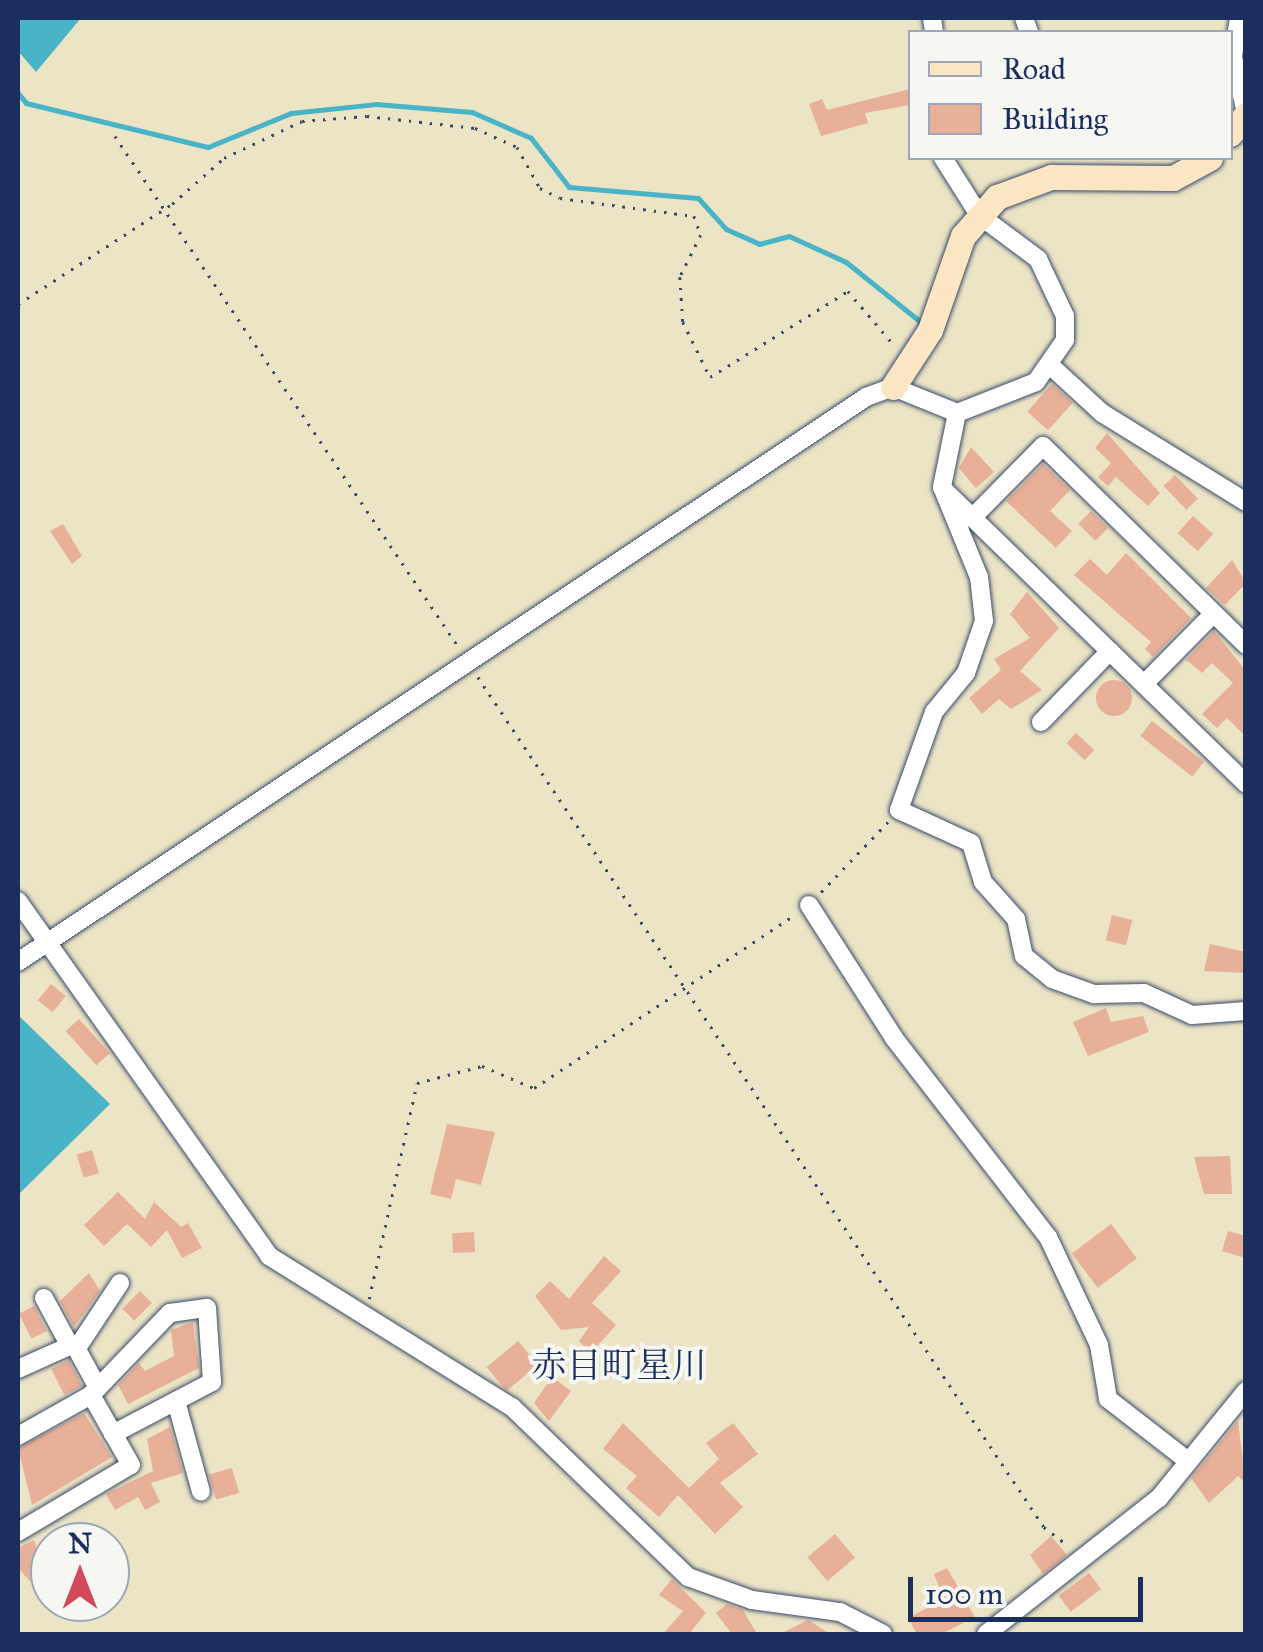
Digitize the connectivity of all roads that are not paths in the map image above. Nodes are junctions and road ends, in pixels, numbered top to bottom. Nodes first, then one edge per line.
1 (1239, 18) edge
2 (1246, 114) edge
3 (944, 160) edge
4 (1205, 160) edge
5 (979, 215) junction
6 (1053, 368) junction
7 (894, 387) junction
8 (957, 413) junction
9 (942, 488) junction
10 (1246, 502) edge
11 (972, 518) junction
12 (1213, 614) junction
13 (1246, 645) edge
14 (1110, 651) junction
15 (1144, 684) junction
16 (1041, 722) dead end
17 (1246, 784) edge
18 (18, 901) edge
19 (808, 906) road end
20 (46, 944) junction
21 (18, 962) edge
22 (1246, 1012) edge
23 (120, 1284) dead end
24 (44, 1298) dead end
25 (74, 1347) junction
26 (18, 1369) edge
27 (94, 1391) junction
28 (1246, 1392) edge
29 (176, 1401) junction
30 (113, 1434) junction
31 (18, 1436) edge
32 (1188, 1461) junction
33 (201, 1492) dead end
34 (18, 1532) edge
35 (883, 1634) edge
36 (986, 1634) edge

1 - 2 street
3 - 5 street
4 - 5 street
5 - 6 street
5 - 7 street
6 - 8 street
6 - 10 street
7 - 8 street
7 - 20 street
8 - 9 street
9 - 11 street
9 - 22 street
11 - 12 street
11 - 14 street
12 - 13 street
12 - 15 street
14 - 15 street
14 - 16 street
15 - 17 street
18 - 20 street
19 - 32 street
20 - 21 street
20 - 35 street
23 - 25 street
24 - 25 street
25 - 26 street
25 - 27 street
27 - 29 street
27 - 30 street
27 - 31 street
28 - 32 street
29 - 30 street
29 - 33 street
30 - 34 street
32 - 36 street

